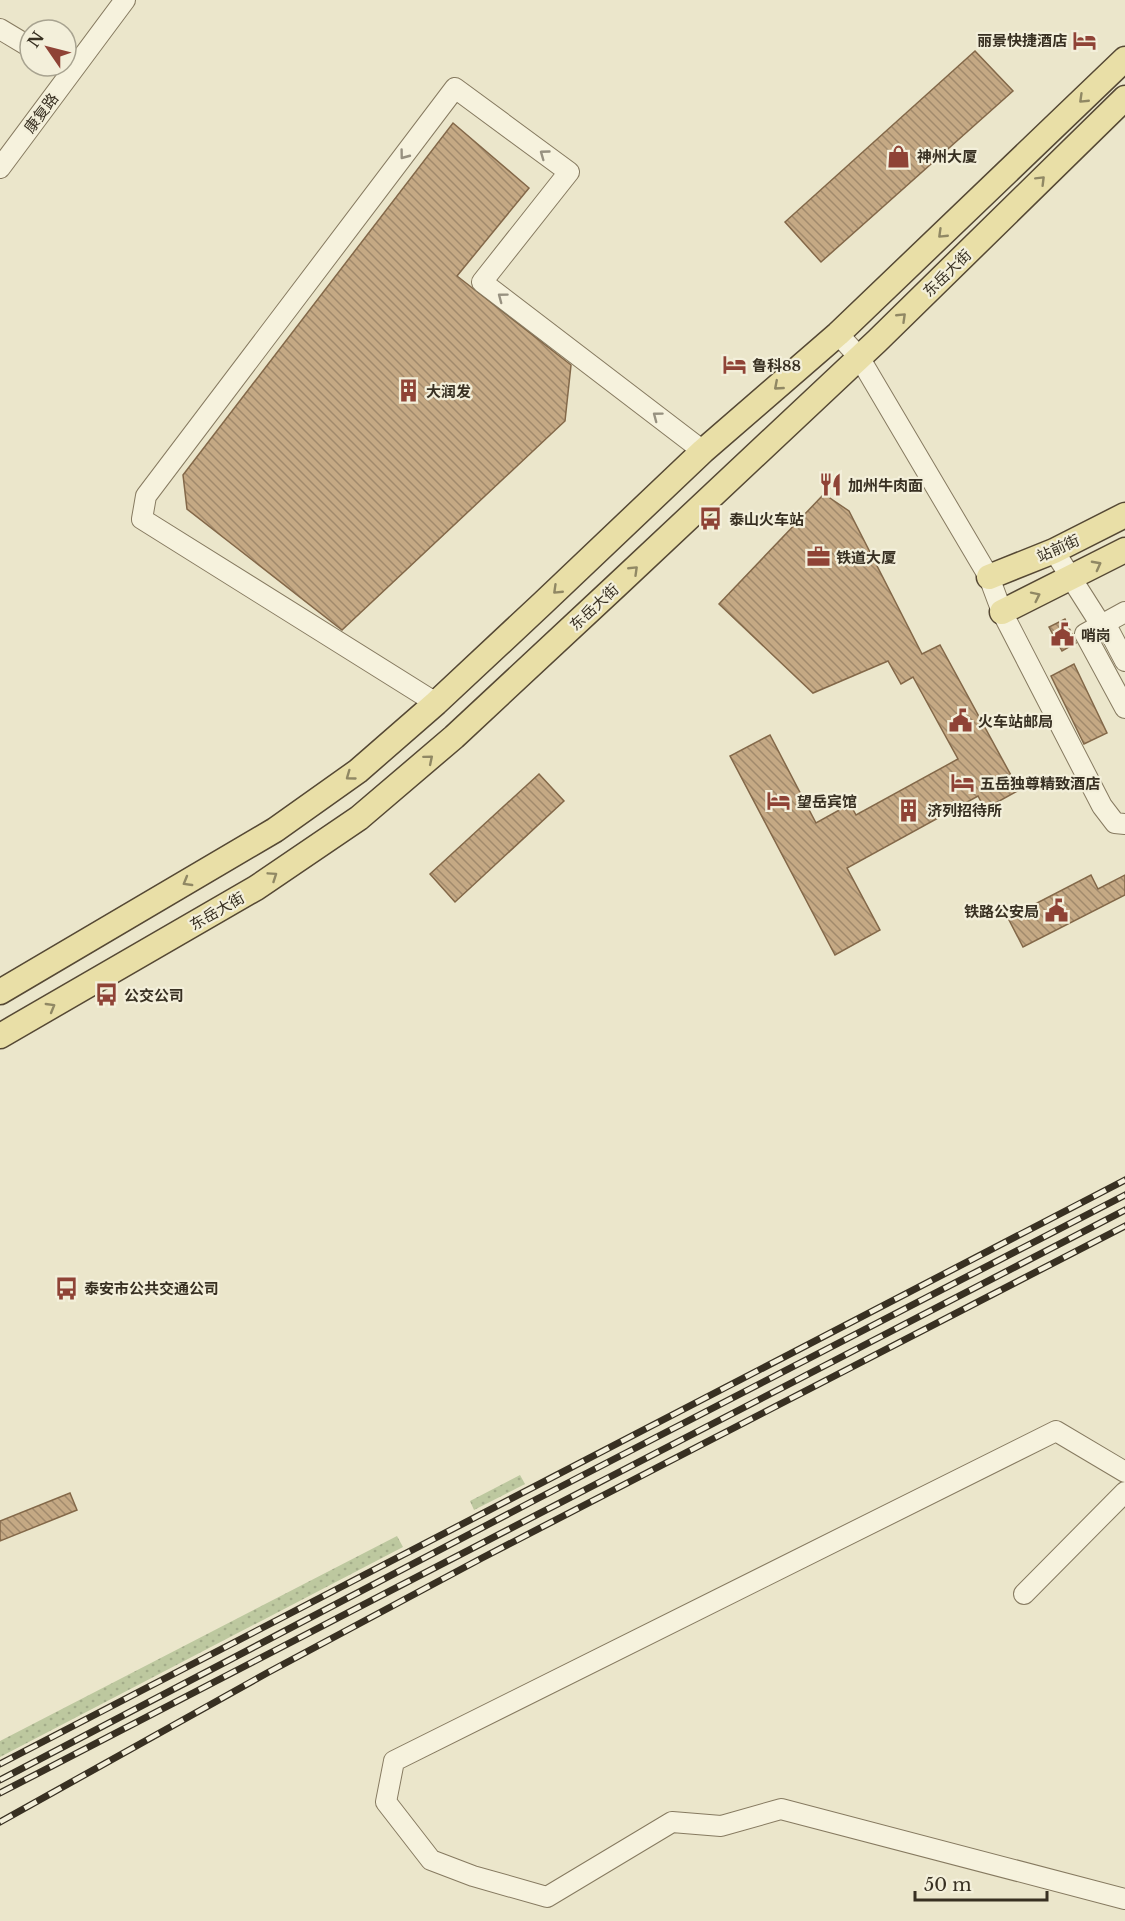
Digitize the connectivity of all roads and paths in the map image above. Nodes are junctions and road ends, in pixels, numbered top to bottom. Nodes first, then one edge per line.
1 (125, 0) edge
2 (0, 29) edge
3 (18, 40) edge
4 (78, 57) edge
5 (1125, 59) edge
6 (62, 78) edge
7 (1125, 98) edge
8 (0, 168) edge
9 (838, 334) junction
10 (859, 357) junction
11 (704, 451) junction
12 (1125, 515) edge
13 (1125, 550) edge
14 (1054, 551) junction
15 (989, 577) junction
16 (1070, 579) junction
17 (1002, 612) junction
18 (1113, 619) edge
19 (1125, 638) edge
20 (1125, 661) edge
21 (1125, 686) edge
22 (436, 703) junction
23 (1125, 708) edge
24 (1125, 824) edge
25 (0, 992) edge
26 (0, 1036) edge
27 (1125, 1472) edge
28 (1125, 1492) edge
29 (1024, 1594) dead end
30 (1125, 1899) edge

1 - 4 street, 康复路
2 - 3 street
5 -> 9 main road, 东岳大街
6 - 8 street, 康复路
10 -> 7 main road, 东岳大街
9 - 10 street
9 -> 11 main road, 东岳大街
10 - 15 street
26 -> 10 main road, 东岳大街
11 -> 22 main road, 东岳大街
11 -> 22 street
12 - 14 main road, 站前街
16 -> 13 main road
14 - 15 main road, 站前街
14 - 16 street
15 - 17 street
17 -> 16 main road
16 - 18 street
17 - 24 street
18 - 19 street
18 - 20 street
18 - 21 street
18 - 23 street
22 -> 25 main road, 东岳大街
27 - 30 street
28 - 29 street

